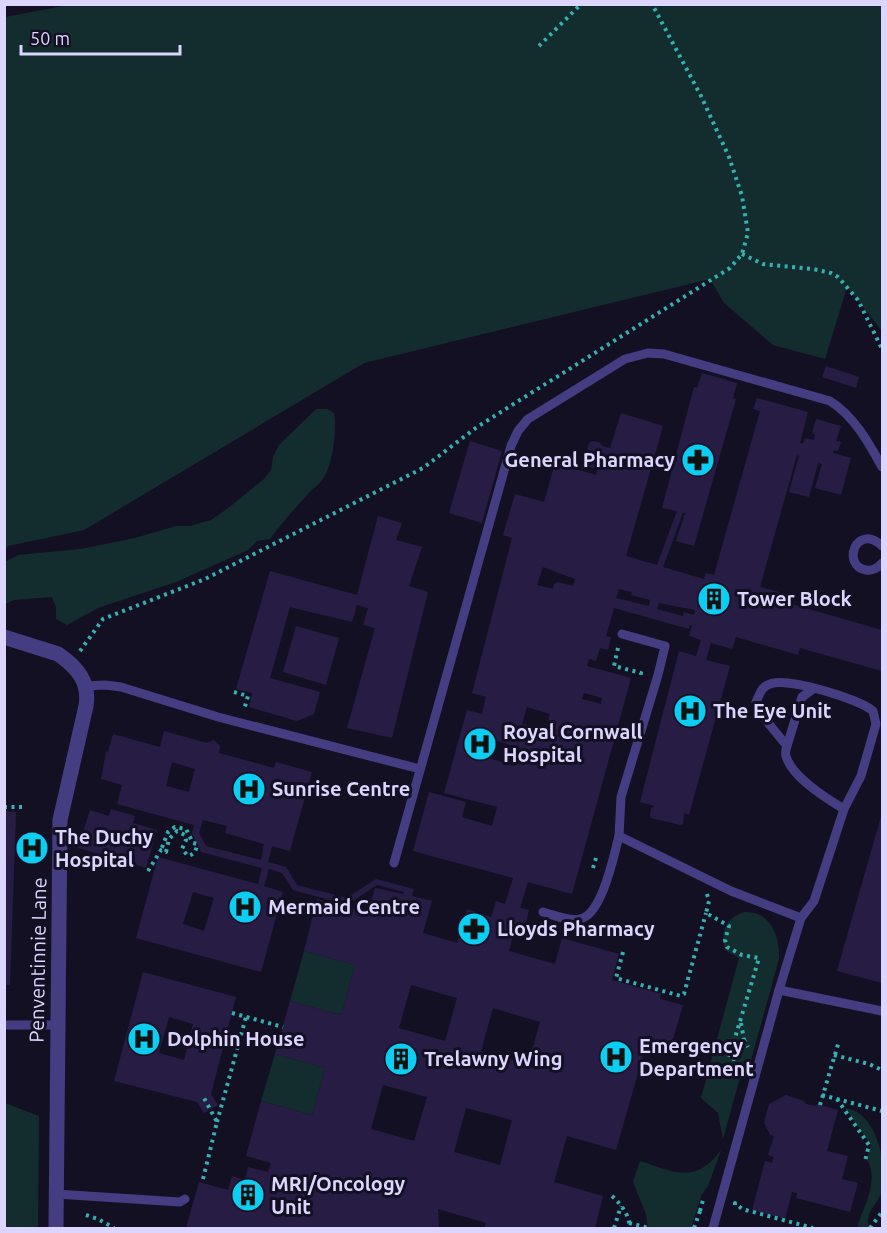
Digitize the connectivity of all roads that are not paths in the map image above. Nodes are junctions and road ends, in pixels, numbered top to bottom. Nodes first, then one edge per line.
1 (882, 467) edge
2 (882, 531) edge
3 (880, 543) edge
4 (882, 563) edge
5 (622, 634) road end
6 (4, 637) edge
7 (86, 686) junction
8 (813, 689) junction
9 (787, 747) junction
10 (420, 769) junction
11 (844, 809) junction
12 (619, 836) junction
13 (394, 863) dead end
14 (543, 912) dead end
15 (801, 918) junction
16 (779, 990) junction
17 (882, 1011) edge
18 (4, 1025) edge
19 (57, 1025) junction
20 (56, 1194) junction
21 (185, 1199) dead end
22 (56, 1228) edge
23 (713, 1228) edge

1 - 10 lane
2 - 3 lane
3 - 4 lane
5 - 12 lane
6 - 7 street
7 - 10 lane
7 - 19 street, Penventinnie Lane
8 - 9 lane
8 - 9 lane
8 - 11 lane
9 - 11 lane
10 - 13 lane
11 - 15 lane
12 - 14 lane
12 - 15 lane
15 - 16 lane
16 - 17 lane
16 - 23 lane
18 - 19 lane
19 - 20 street, Penventinnie Lane
20 - 21 lane
20 - 22 street, Penventinnie Lane

